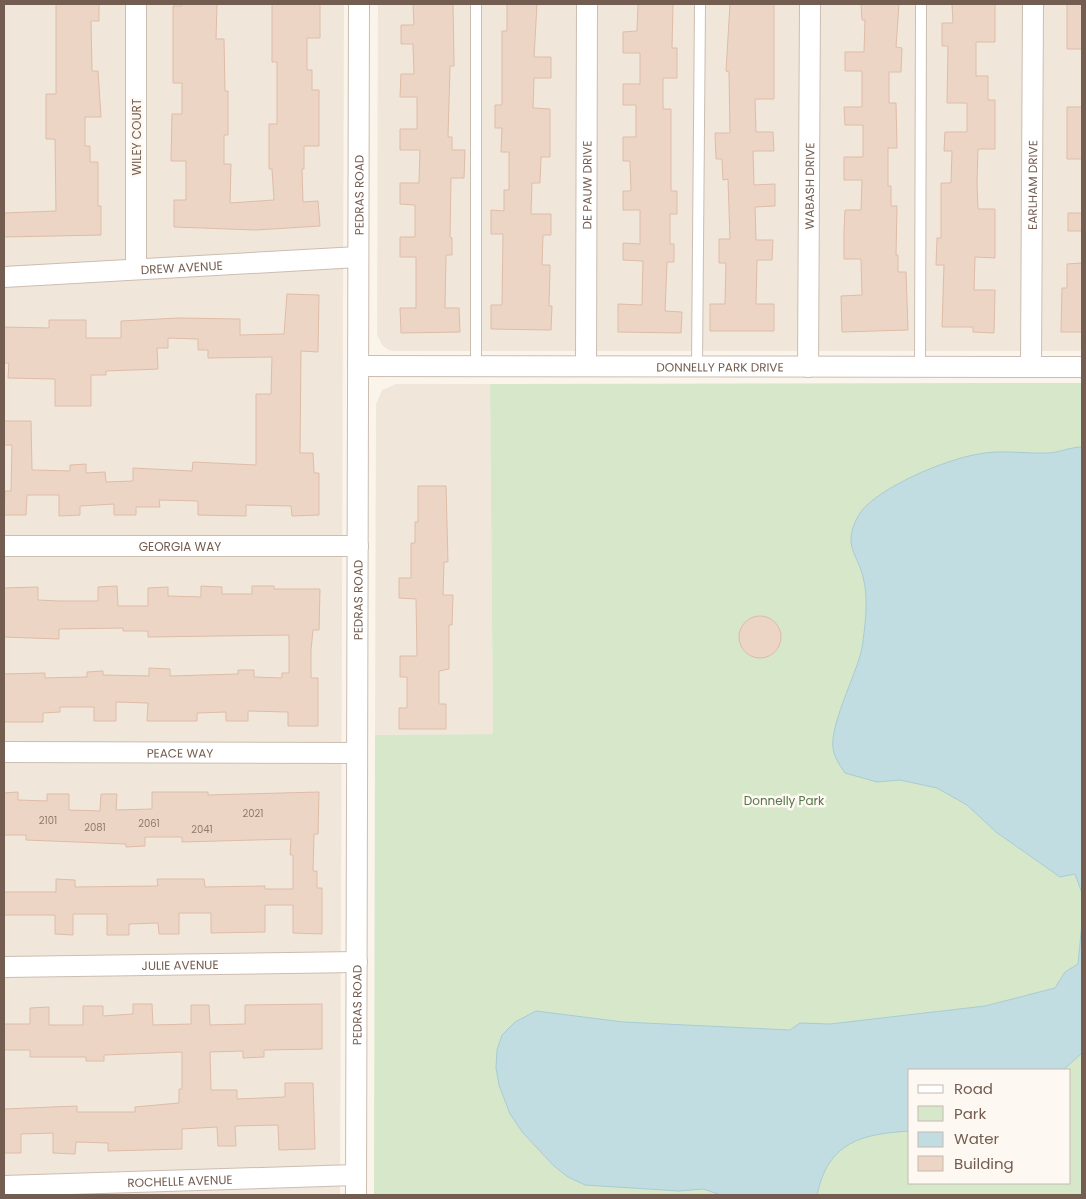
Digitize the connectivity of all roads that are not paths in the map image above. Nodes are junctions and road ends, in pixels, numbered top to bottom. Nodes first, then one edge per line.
1 (136, 4) edge
2 (359, 4) edge
3 (476, 4) edge
4 (587, 4) edge
5 (700, 4) edge
6 (810, 4) edge
7 (921, 4) edge
8 (1033, 4) edge
9 (358, 257) junction
10 (136, 269) junction
11 (4, 277) edge
12 (358, 366) junction
13 (476, 366) junction
14 (586, 366) junction
15 (697, 366) junction
16 (808, 366) junction
17 (920, 366) junction
18 (1031, 366) junction
19 (1082, 367) edge
20 (4, 546) edge
21 (358, 546) junction
22 (4, 752) edge
23 (357, 753) junction
24 (357, 962) junction
25 (4, 967) edge
26 (356, 1175) junction
27 (4, 1186) edge
28 (356, 1195) edge

1 - 10 street, WILEY COURT
2 - 9 street, PEDRAS ROAD
3 - 13 lane
4 - 14 street, DE PAUW DRIVE
5 - 15 lane
6 - 16 street, WABASH DRIVE
7 - 17 lane
8 - 18 street, EARLHAM DRIVE
9 - 10 street, DREW AVENUE
9 - 12 street, PEDRAS ROAD
10 - 11 street, DREW AVENUE
12 - 13 street, DONNELLY PARK DRIVE
12 - 21 street, PEDRAS ROAD
13 - 14 street, DONNELLY PARK DRIVE
14 - 15 street, DONNELLY PARK DRIVE
15 - 16 street, DONNELLY PARK DRIVE
16 - 17 street, DONNELLY PARK DRIVE
17 - 18 street, DONNELLY PARK DRIVE
18 - 19 street, DONNELLY PARK DRIVE
20 - 21 street, GEORGIA WAY
21 - 23 street, PEDRAS ROAD
22 - 23 street, PEACE WAY
23 - 24 street, PEDRAS ROAD
24 - 25 street, JULIE AVENUE
24 - 26 street, PEDRAS ROAD
26 - 27 street, ROCHELLE AVENUE
26 - 28 street, PEDRAS ROAD

